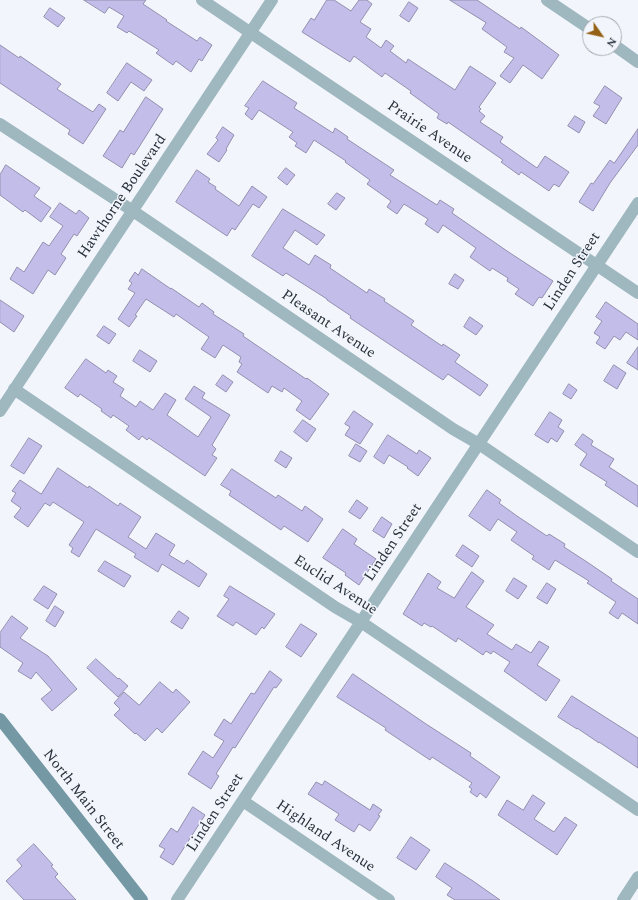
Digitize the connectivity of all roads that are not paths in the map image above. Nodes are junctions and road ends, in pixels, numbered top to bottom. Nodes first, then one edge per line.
1 (202, 0) edge
2 (272, 0) edge
3 (547, 0) edge
4 (582, 24) edge
5 (252, 32) junction
6 (622, 51) edge
7 (638, 62) edge
8 (0, 124) edge
9 (638, 203) edge
10 (132, 211) junction
11 (597, 265) junction
12 (638, 293) edge
13 (14, 389) junction
14 (0, 411) edge
15 (478, 444) junction
16 (638, 552) edge
17 (361, 622) junction
18 (0, 719) edge
19 (242, 801) junction
20 (638, 810) edge
21 (638, 877) edge
22 (142, 900) edge
23 (177, 900) edge
24 (390, 900) edge
25 (623, 900) edge

1 - 5 street, Prairie Avenue
2 - 5 street, Hawthorne Boulevard
3 - 4 street
5 - 10 street, Hawthorne Boulevard
5 - 11 street, Prairie Avenue
6 - 7 street
8 - 10 street, Pleasant Avenue
9 - 11 street, Linden Street
10 - 13 street, Hawthorne Boulevard
10 - 15 street, Pleasant Avenue
11 - 12 street, Prairie Avenue
11 - 15 street, Linden Street
13 - 14 street, Hawthorne Boulevard
13 - 17 street, Euclid Avenue
15 - 16 street, Pleasant Avenue
15 - 17 street, Linden Street
17 - 19 street, Linden Street
17 - 20 street, Euclid Avenue
18 - 22 street, North Main Street
19 - 23 street, Linden Street
19 - 24 street, Highland Avenue
21 - 25 street

